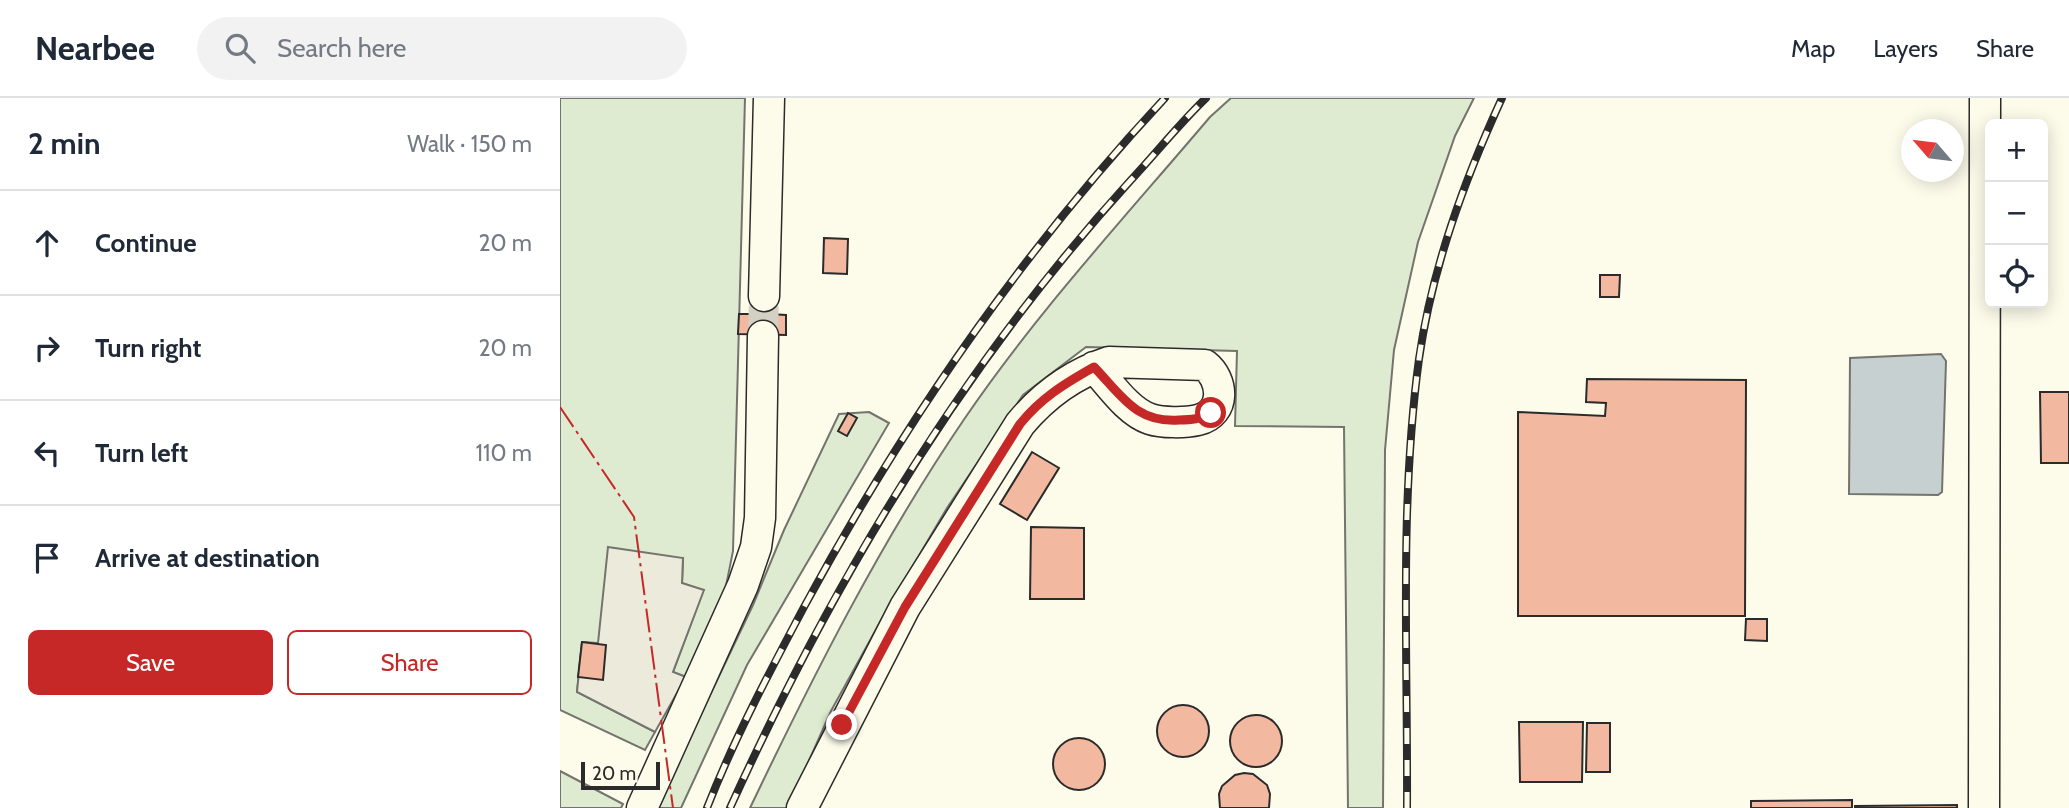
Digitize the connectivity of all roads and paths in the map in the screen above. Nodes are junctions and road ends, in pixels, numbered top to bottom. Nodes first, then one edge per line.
1 (769, 98) edge
2 (1985, 98) edge
3 (764, 296) tunnel mouth
4 (763, 336) tunnel mouth
5 (1094, 367) dead end
6 (642, 808) edge
7 (802, 808) edge
8 (1984, 808) edge

1 - 3 street
2 - 8 street
4 - 6 street
5 - 7 street

